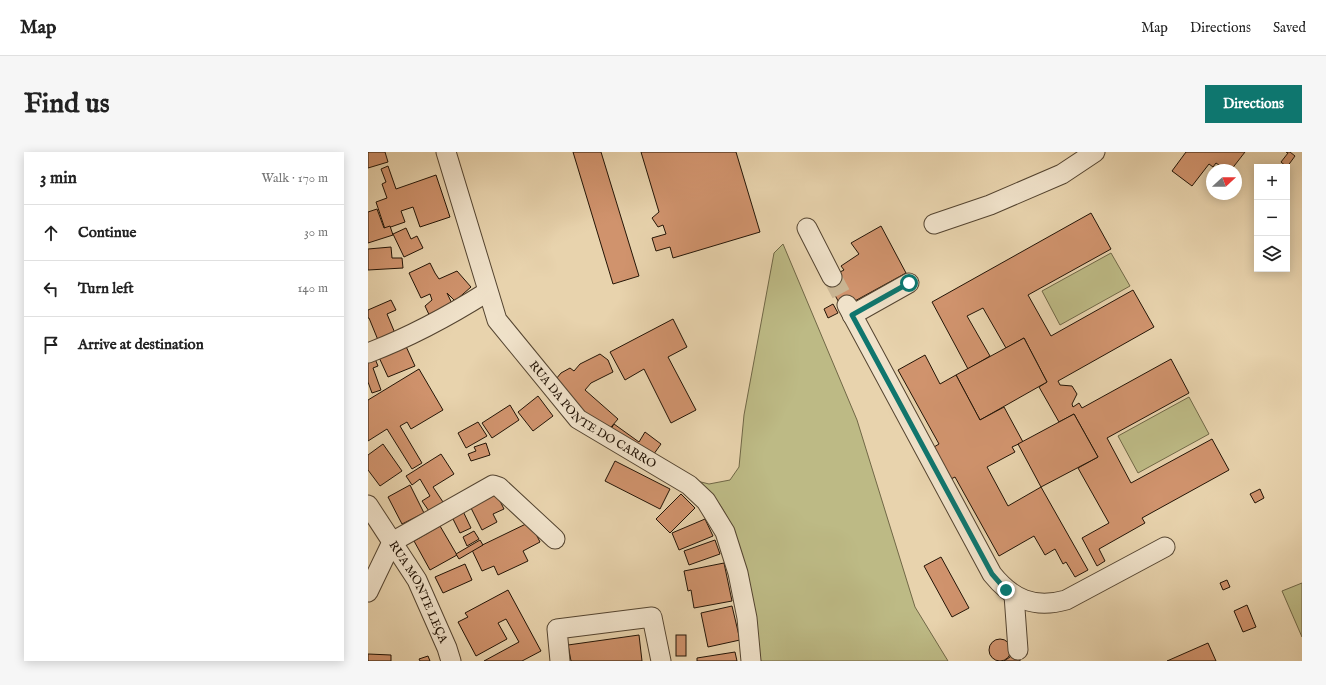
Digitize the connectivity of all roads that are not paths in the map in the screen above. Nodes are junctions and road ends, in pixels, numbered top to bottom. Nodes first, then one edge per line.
1 (446, 152) edge
2 (1095, 152) edge
3 (934, 224) dead end
4 (807, 228) dead end
5 (832, 277) tunnel mouth
6 (909, 283) dead end
7 (487, 292) junction
8 (368, 353) edge
9 (368, 505) edge
10 (555, 539) dead end
11 (392, 542) junction
12 (1165, 547) dead end
13 (368, 592) edge
14 (1014, 595) junction
15 (1018, 650) dead end
16 (451, 661) edge
17 (560, 661) edge
18 (661, 661) edge
19 (751, 661) edge

1 - 7 street, RUA DA PONTE DO CARRO
2 - 3 street
4 - 5 street
6 - 14 street
7 - 8 street
7 - 19 street, RUA DA PONTE DO CARRO
9 - 11 street, RUA MONTE LEÇA
10 - 11 street
11 - 13 street
11 - 16 street, RUA MONTE LEÇA
12 - 14 street
14 - 15 street
17 - 18 street

